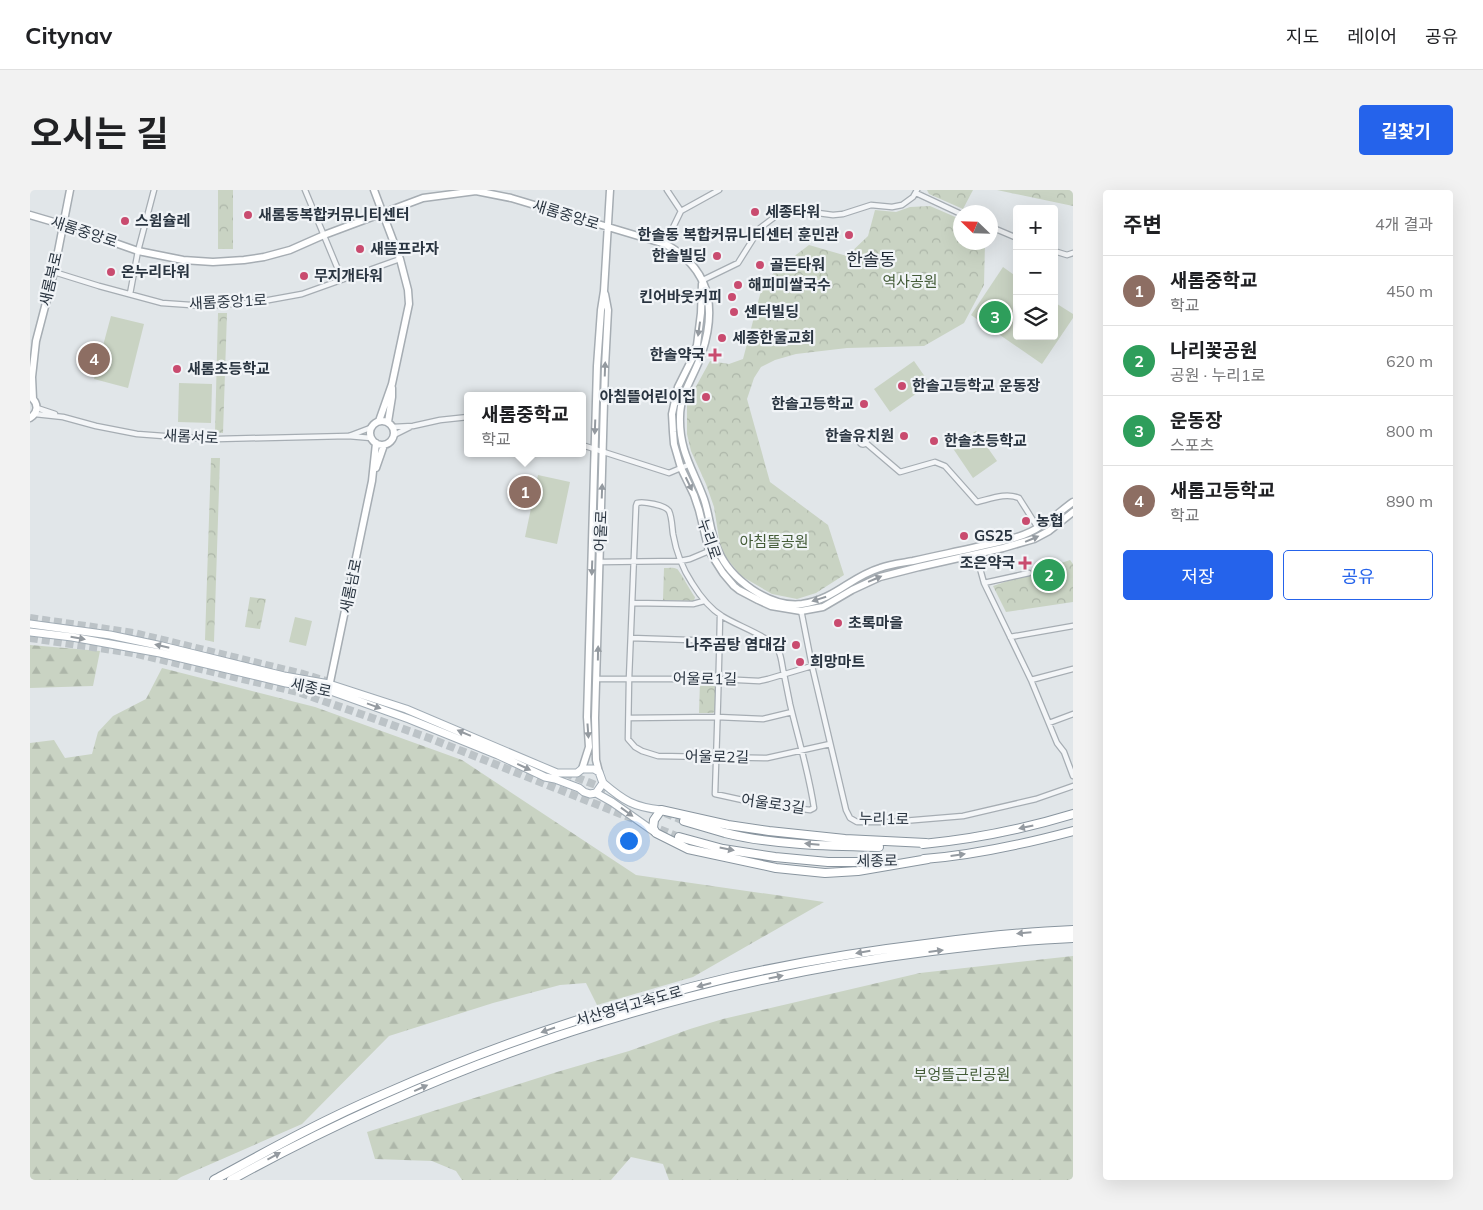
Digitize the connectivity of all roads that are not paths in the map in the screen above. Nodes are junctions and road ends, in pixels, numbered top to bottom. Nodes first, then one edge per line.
1 (70, 190) edge
2 (154, 190) edge
3 (305, 190) edge
4 (374, 190) edge
5 (610, 190) edge
6 (667, 190) edge
7 (716, 191) edge
8 (916, 191) edge
9 (953, 210) edge
10 (681, 211) junction
11 (383, 214) junction
12 (30, 215) edge
13 (64, 224) junction
14 (607, 228) junction
15 (998, 230) edge
16 (324, 235) junction
17 (1013, 236) edge
18 (665, 244) junction
19 (138, 250) junction
20 (1058, 252) edge
21 (1073, 254) edge
22 (400, 259) junction
23 (54, 272) junction
24 (342, 279) junction
25 (703, 280) junction
26 (604, 291) junction
27 (130, 294) junction
28 (31, 379) edge
29 (392, 384) junction
30 (32, 398) edge
31 (32, 416) edge
32 (464, 417) edge
33 (380, 421) junction
34 (390, 425) junction
35 (413, 426) junction
36 (370, 428) junction
37 (394, 435) junction
38 (348, 436) junction
39 (373, 441) junction
40 (866, 443) dead end
41 (384, 445) junction
42 (586, 447) edge
43 (595, 450) junction
44 (603, 452) junction
45 (688, 464) junction
46 (682, 468) junction
47 (372, 481) junction
48 (1073, 502) edge
49 (1073, 512) edge
50 (1038, 528) junction
51 (709, 551) junction
52 (975, 551) junction
53 (680, 561) junction
54 (600, 562) junction
55 (634, 562) junction
56 (1029, 573) dead end
57 (984, 583) junction
58 (704, 601) junction
59 (632, 604) junction
60 (800, 608) junction
61 (720, 615) junction
62 (30, 624) edge
63 (1073, 626) edge
64 (30, 632) edge
65 (1010, 637) junction
66 (631, 638) junction
67 (719, 641) junction
68 (812, 666) junction
69 (1073, 669) edge
70 (784, 675) junction
71 (597, 679) junction
72 (629, 679) junction
73 (718, 679) junction
74 (1031, 680) junction
75 (328, 687) junction
76 (792, 712) junction
77 (1073, 714) edge
78 (717, 717) junction
79 (629, 718) junction
80 (1049, 723) junction
81 (830, 744) junction
82 (802, 751) junction
83 (716, 756) junction
84 (580, 771) junction
85 (599, 772) junction
86 (1073, 776) edge
87 (603, 783) junction
88 (1073, 786) edge
89 (579, 788) junction
90 (596, 793) junction
91 (661, 810) junction
92 (1073, 814) edge
93 (684, 821) tunnel mouth
94 (1073, 831) edge
95 (656, 834) junction
96 (680, 837) tunnel mouth
97 (926, 843) junction
98 (928, 859) junction
99 (1073, 930) edge
100 (1073, 938) edge
101 (214, 1180) edge
102 (231, 1180) edge

1 - 13 street, 새롬북로
2 - 19 street, 새롬중앙로
3 - 16 street
4 - 11 street
5 - 14 street, 어울로
6 - 10 street
7 - 10 street
8 - 9 street
8 - 25 street
10 - 18 street
11 - 14 street, 새롬중앙로
11 - 16 street, 새롬중앙로
11 - 22 street
12 - 13 street, 새롬중앙로
13 - 19 street, 새롬중앙로
13 - 23 street, 새롬북로
14 - 18 street, 누리로
14 - 26 street, 어울로
15 - 17 street
16 - 19 street, 새롬중앙로
16 - 24 street
18 - 25 street, 누리로
19 - 27 street
20 - 21 street
22 - 24 street, 새롬중앙1로
22 - 29 street
23 - 27 street, 새롬중앙1로
23 - 28 street, 새롬북로
24 - 27 street, 새롬중앙1로
25 - 45 street, 누리로
25 -> 46 street, 누리로
26 -> 43 street, 어울로
44 -> 26 street, 어울로
28 - 30 street, 새롬북로
29 - 33 street
29 - 34 street
30 - 31 street
31 - 38 street, 새롬서로
32 - 35 street
33 - 34 street
33 - 36 street
34 - 35 street
34 - 37 street
35 - 37 street
36 - 38 street
36 - 39 street
37 - 41 street
38 - 39 street
39 - 41 street
39 - 47 street, 새롬남로
40 - 50 street
41 - 47 street, 새롬남로
42 - 43 street
43 - 44 street
43 -> 84 street, 어울로
44 - 46 street
54 -> 44 street, 어울로
45 - 46 street
45 - 60 street, 누리로
46 -> 51 street, 누리로
47 - 75 street, 새롬남로
48 - 50 street, 누리로
52 -> 49 street, 누리로
50 - 52 street, 누리로
51 - 53 street
51 - 60 street, 누리로
52 - 57 street
52 - 60 street, 누리로
53 - 55 street
53 - 55 street, 어울로3길
53 - 58 street, 어울로3길
54 - 55 street
71 -> 54 street, 어울로
55 - 59 street, 어울로3길
56 - 57 street
57 - 65 street
58 - 59 street
58 - 61 street, 어울로3길
59 - 66 street, 어울로3길
60 - 68 street, 누리1로
61 - 67 street, 어울로3길
61 - 70 street, 어울로3길
75 -> 62 main road, 세종로
63 - 65 street
64 -> 75 main road, 세종로
65 - 74 street
66 - 67 street
66 - 72 street, 어울로3길
67 - 73 street, 어울로3길
68 - 70 street, 어울로1길
68 - 81 street, 누리1로
69 - 74 street
70 - 73 street, 어울로1길
70 - 76 street, 어울로3길
71 - 72 street, 어울로1길
71 - 85 street, 어울로
72 - 73 street, 어울로1길
72 - 79 street, 어울로2길
73 - 78 street, 어울로3길
74 - 80 street
84 -> 75 main road, 세종로
75 -> 89 main road, 세종로
76 - 78 street
76 - 82 street, 어울로3길
77 - 80 street
78 - 79 street
78 - 83 street, 어울로3길
79 - 83 street, 어울로2길
80 - 86 street
81 - 82 street, 어울로2길
81 - 88 street, 누리1로
82 - 83 street, 어울로2길
82 - 83 street, 어울로3길
84 - 85 main road, 세종로
84 - 89 main road
85 - 87 main road
87 - 90 main road
87 - 91 main road
89 - 90 main road, 세종로
90 -> 95 main road, 세종로
91 - 95 highway
91 - 97 highway
92 -> 97 highway, 세종로
97 -> 93 highway, 세종로
98 -> 94 highway, 세종로
95 - 98 highway
96 -> 98 highway, 세종로
99 -> 101 highway, 서산영덕고속도로
102 -> 100 highway, 서산영덕고속도로

